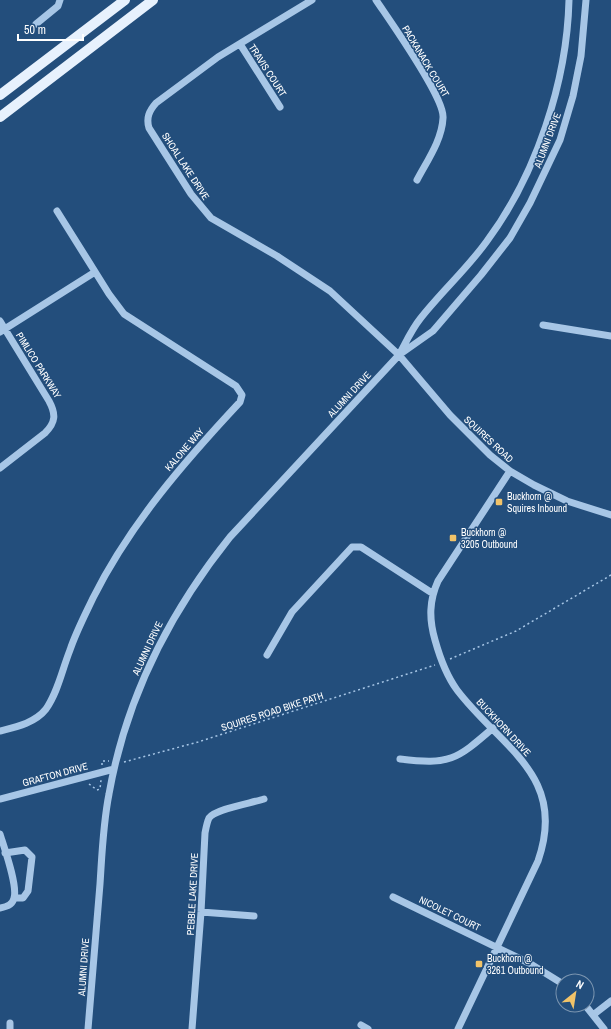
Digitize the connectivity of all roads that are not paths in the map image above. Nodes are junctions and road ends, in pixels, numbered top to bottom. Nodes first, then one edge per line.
1 (60, 0) edge
2 (125, 0) edge
3 (153, 0) edge
4 (312, 0) edge
5 (376, 0) edge
6 (569, 0) edge
7 (586, 0) edge
8 (36, 24) dead end
9 (240, 44) junction
10 (0, 96) edge
11 (280, 107) dead end
12 (0, 118) edge
13 (417, 180) dead end
14 (57, 211) dead end
15 (95, 272) junction
16 (0, 322) edge
17 (543, 325) dead end
18 (2, 330) edge
19 (611, 336) edge
20 (399, 355) junction
21 (0, 468) edge
22 (510, 471) junction
23 (611, 515) edge
24 (432, 594) junction
25 (267, 655) dead end
26 (493, 728) junction
27 (0, 731) edge
28 (400, 759) dead end
29 (114, 769) junction
30 (0, 799) edge
31 (264, 800) dead end
32 (0, 834) edge
33 (5, 853) junction
34 (393, 897) dead end
35 (14, 898) junction
36 (0, 908) edge
37 (201, 912) junction
38 (254, 916) dead end
39 (497, 948) junction
40 (555, 979) edge
41 (611, 1001) edge
42 (593, 1015) joint
43 (361, 1025) dead end
44 (88, 1029) edge
45 (192, 1029) edge
46 (368, 1029) edge
47 (458, 1029) edge
48 (604, 1029) edge

1 - 8 street
2 - 10 main road
3 - 12 main road
4 - 9 street, SHOAL LAKE DRIVE
5 - 13 street, PACKANACK COURT
6 - 20 street, ALUMNI DRIVE
7 - 20 street, ALUMNI DRIVE
9 - 11 street, TRAVIS COURT
9 - 20 street, SHOAL LAKE DRIVE
14 - 15 street, KALONE WAY
15 - 18 street
15 - 27 street, KALONE WAY
16 - 18 street, PIMLICO PARKWAY
17 - 19 street
18 - 21 street, PIMLICO PARKWAY
20 - 22 street, SQUIRES ROAD
20 - 29 street, ALUMNI DRIVE
22 - 23 street, SQUIRES ROAD
22 - 24 street, BUCKHORN DRIVE
24 - 25 street
24 - 26 street, BUCKHORN DRIVE
26 - 28 street
26 - 39 street, BUCKHORN DRIVE
29 - 30 street, GRAFTON DRIVE
29 - 44 street, ALUMNI DRIVE
31 - 37 street, PEBBLE LAKE DRIVE
32 - 33 street
33 - 35 street
33 - 35 street
34 - 39 street, NICOLET COURT
35 - 36 street
37 - 38 street
37 - 45 street, PEBBLE LAKE DRIVE
39 - 40 street, NICOLET COURT
39 - 47 street, BUCKHORN DRIVE
41 - 42 street
42 - 48 street
43 - 46 street

